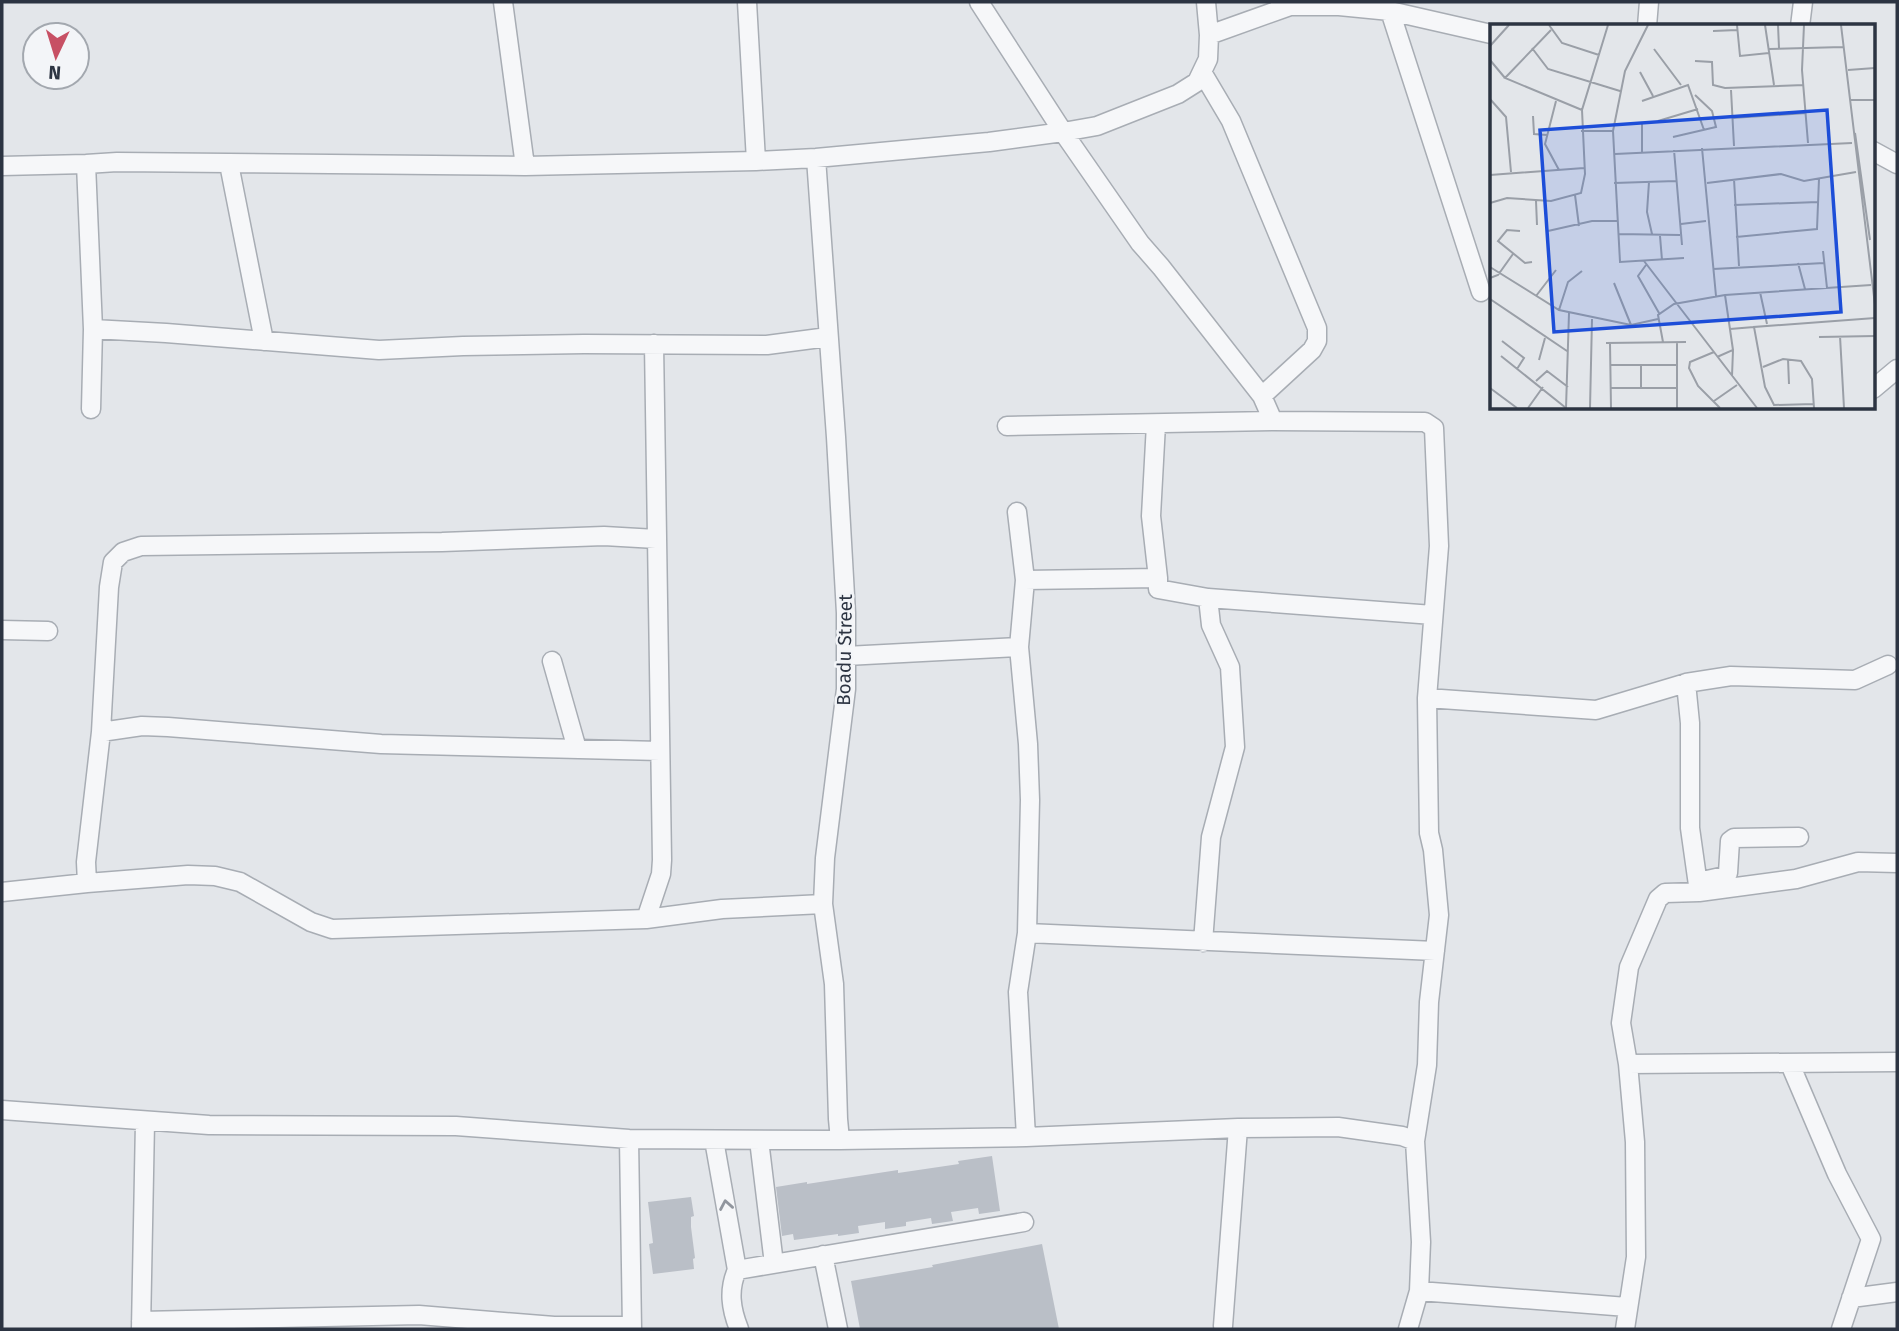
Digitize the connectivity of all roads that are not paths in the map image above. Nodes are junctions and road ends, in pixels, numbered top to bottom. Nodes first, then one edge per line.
1 (503, 2) edge
2 (747, 2) edge
3 (979, 2) edge
4 (1206, 2) edge
5 (1649, 2) edge
6 (1802, 2) edge
7 (1390, 11) junction
8 (1647, 24) edge
9 (1800, 24) edge
10 (1209, 34) junction
11 (1490, 34) edge
12 (1202, 72) junction
13 (1063, 132) junction
14 (1874, 152) edge
15 (816, 158) junction
16 (756, 161) junction
17 (86, 164) junction
18 (229, 164) junction
19 (1897, 164) edge
20 (2, 166) edge
21 (525, 166) junction
22 (1481, 292) dead end
23 (93, 329) junction
24 (828, 337) junction
25 (264, 341) junction
26 (654, 344) junction
27 (1897, 369) edge
28 (1874, 388) edge
29 (1262, 396) junction
30 (91, 410) dead end
31 (1273, 421) junction
32 (1156, 424) junction
33 (1007, 426) dead end
34 (1017, 512) dead end
35 (656, 539) junction
36 (1158, 578) junction
37 (1025, 580) junction
38 (1208, 598) junction
39 (1433, 615) junction
40 (2, 630) edge
41 (48, 631) dead end
42 (1019, 647) junction
43 (846, 656) junction
44 (552, 662) dead end
45 (1888, 665) dead end
46 (1686, 683) junction
47 (1427, 698) junction
48 (101, 732) junction
49 (577, 749) junction
50 (660, 751) junction
51 (1799, 838) dead end
52 (1897, 863) edge
53 (87, 883) junction
54 (1698, 887) junction
55 (2, 892) edge
56 (823, 904) junction
57 (646, 919) junction
58 (1027, 933) junction
59 (1203, 942) junction
60 (1435, 951) junction
61 (1897, 1062) edge
62 (1628, 1064) junction
63 (1790, 1064) junction
64 (2, 1110) edge
65 (145, 1122) junction
66 (1238, 1128) junction
67 (1026, 1137) junction
68 (629, 1139) junction
69 (714, 1140) junction
70 (758, 1140) junction
71 (840, 1140) junction
72 (1415, 1141) junction
73 (1024, 1222) dead end
74 (823, 1255) junction
75 (774, 1264) junction
76 (737, 1270) junction
77 (1419, 1291) junction
78 (1897, 1292) edge
79 (1851, 1298) junction
80 (1627, 1307) junction
81 (141, 1325) edge
82 (1223, 1326) dead end
83 (632, 1327) edge
84 (739, 1329) edge
85 (838, 1329) edge
86 (1408, 1329) edge
87 (1625, 1329) edge
88 (1840, 1329) edge

1 - 21 street
2 - 16 street
3 - 13 street
4 - 10 street
5 - 8 street
6 - 9 street
7 - 10 street
7 - 11 street
7 - 22 street
10 - 12 street
12 - 13 street
12 - 29 street
13 - 15 street
13 - 29 street
14 - 19 street
15 - 16 street
15 - 24 street, Boadu Street
16 - 21 street
17 - 18 street
17 - 20 street
17 - 23 street
18 - 21 street
18 - 25 street
23 - 25 street
23 - 30 street
24 - 26 street
24 - 43 street, Boadu Street
25 - 26 street
26 - 35 street
27 - 28 street
29 - 31 street
31 - 32 street
31 - 39 street
32 - 33 street
32 - 36 street
34 - 37 street
35 - 48 street
35 - 50 street
36 - 37 street
36 - 38 street
37 - 42 street
38 - 39 street
38 - 59 street
39 - 47 street
40 - 41 street
42 - 43 street
42 - 58 street
43 - 56 street, Boadu Street
44 - 49 street
45 - 46 street
46 - 47 street
46 - 54 street
47 - 60 street
48 - 49 street
48 - 53 street
49 - 50 street
50 - 57 street
51 - 54 street
52 - 54 street
53 - 55 street
53 - 57 street
54 - 62 street
56 - 57 street
56 - 71 street, Boadu Street
58 - 59 street
58 - 67 street
59 - 60 street
60 - 72 street
61 - 63 street
62 - 63 street
62 - 80 street
63 - 79 street
64 - 65 street
65 - 68 street
65 - 81 street
66 - 67 street
66 - 72 street
66 - 82 street
67 - 71 street
68 - 69 street
68 - 83 street
69 - 70 street
76 -> 69 street
70 - 71 street
70 - 75 street
72 - 77 street
73 - 74 street
74 - 75 street
74 - 85 street
75 - 76 street
76 - 84 street
77 - 80 street
77 - 86 street
78 - 79 street
79 - 88 street
80 - 87 street
81 - 83 street

